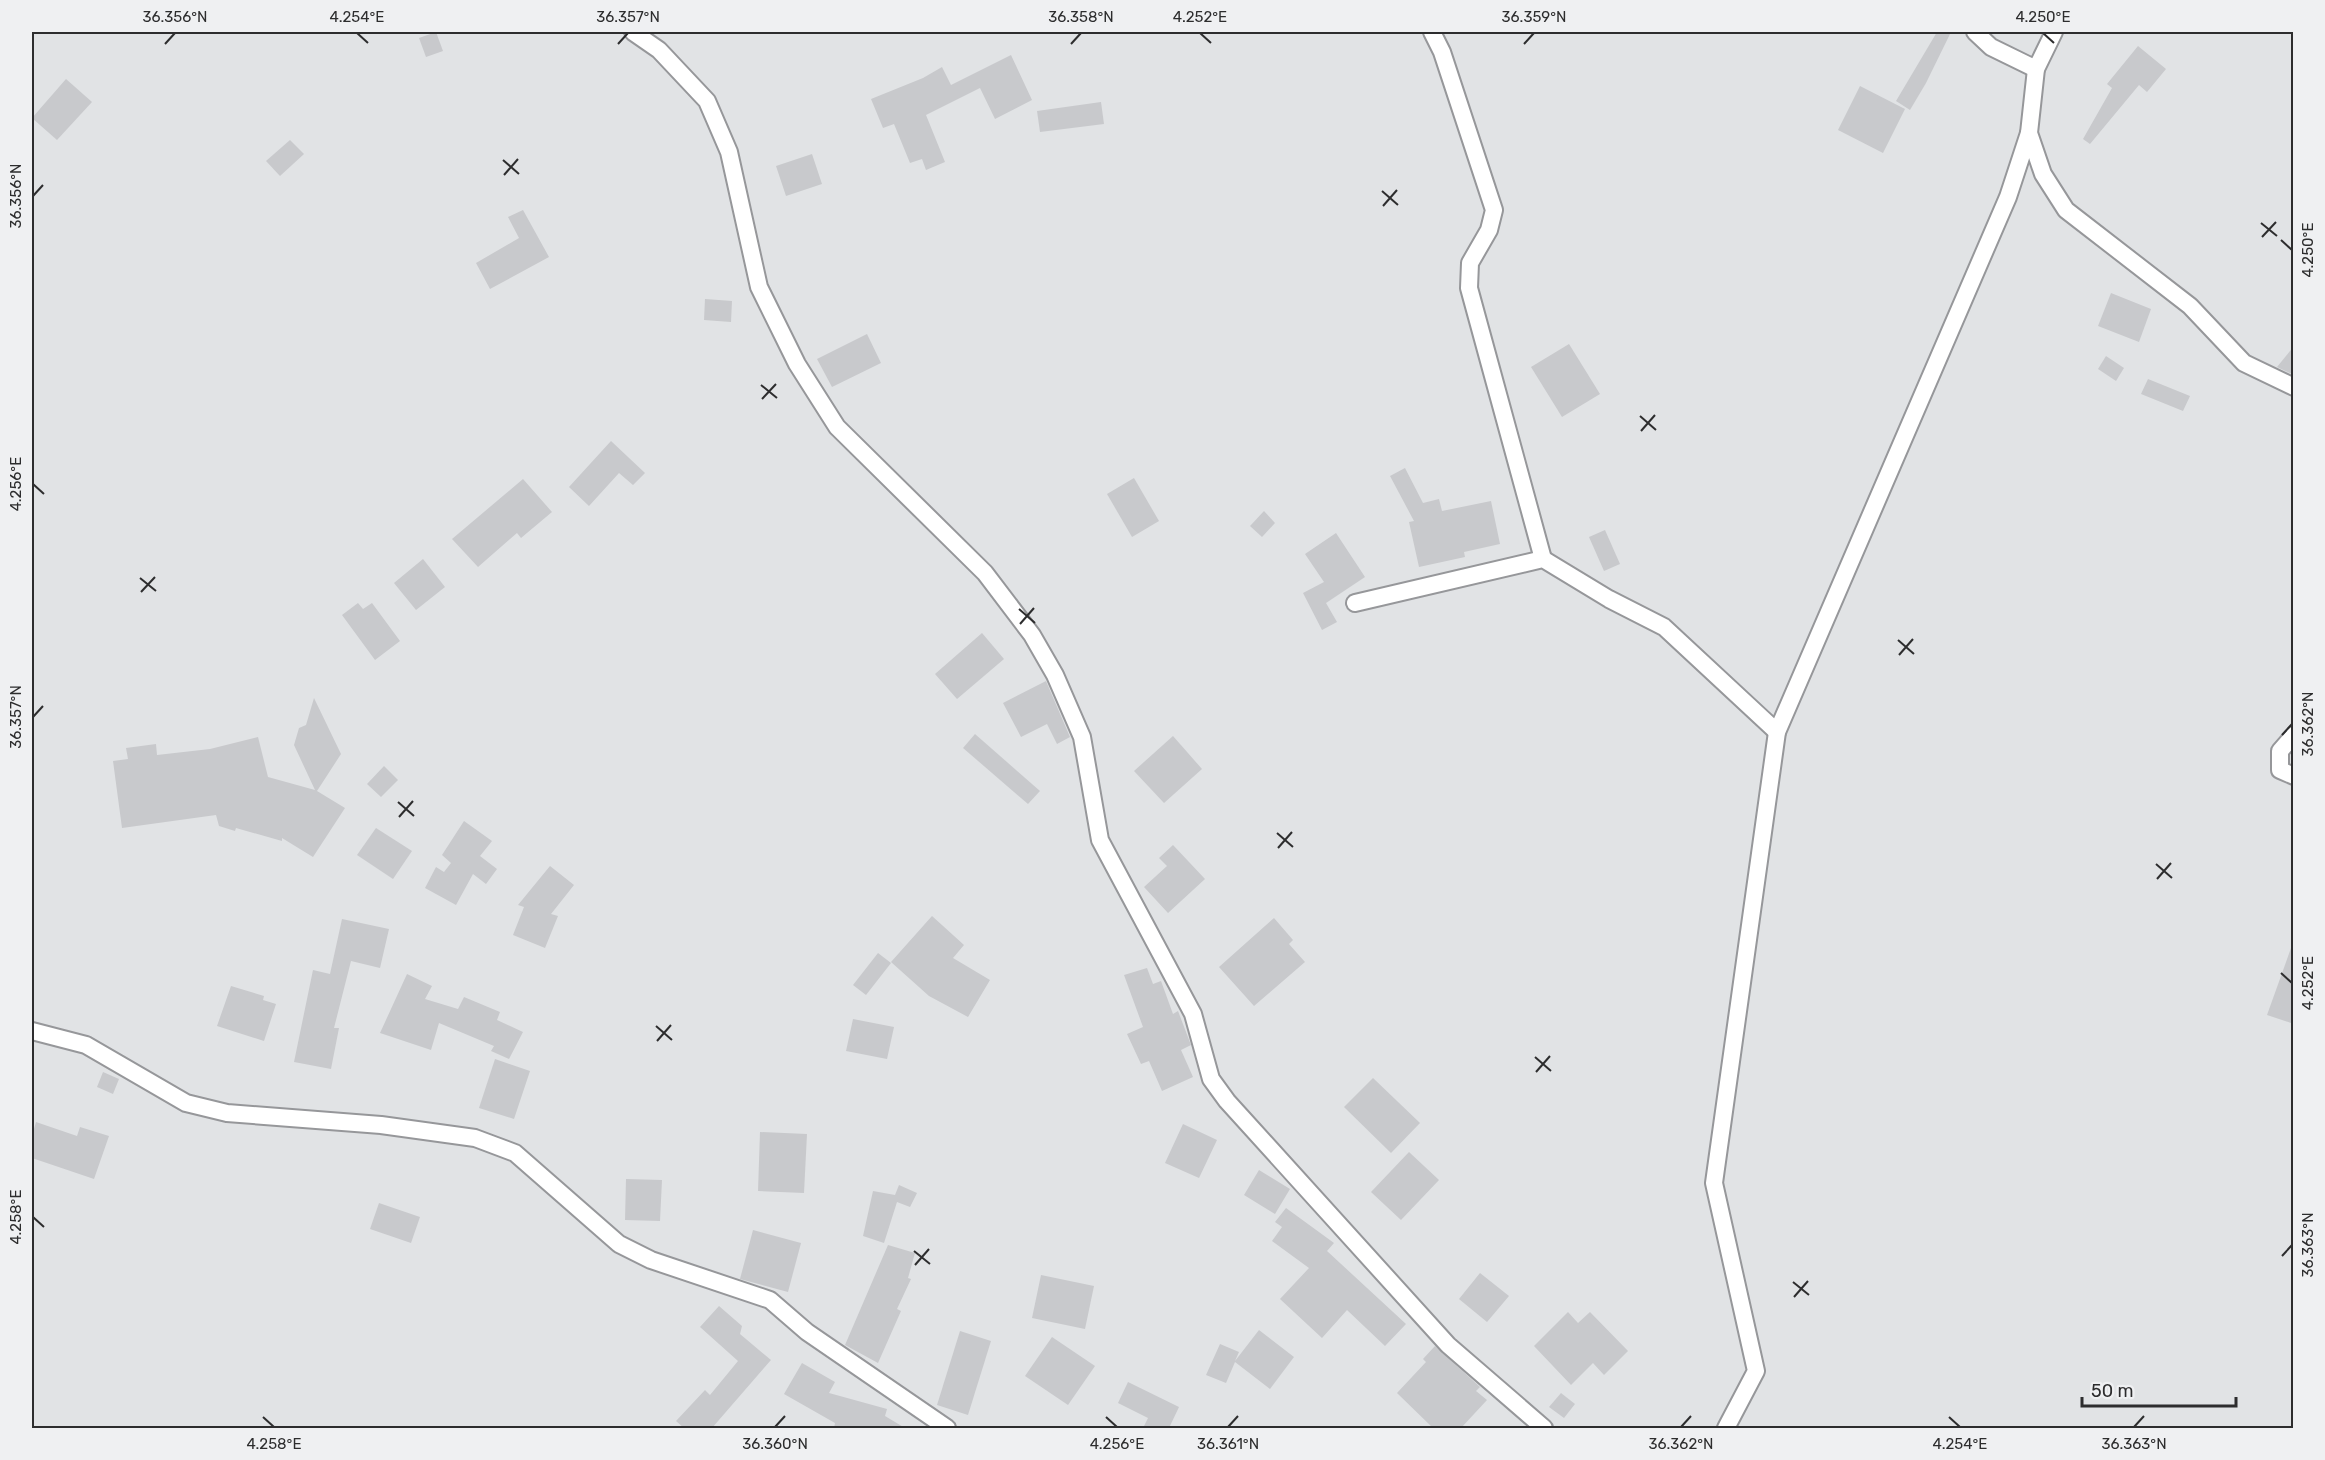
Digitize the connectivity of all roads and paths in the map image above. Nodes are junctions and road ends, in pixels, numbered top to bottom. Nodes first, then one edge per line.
1 (633, 32) edge
2 (1432, 32) edge
3 (1975, 32) edge
4 (2054, 32) edge
5 (2036, 69) junction
6 (2030, 133) junction
7 (2294, 387) edge
8 (1543, 559) junction
9 (1355, 603) dead end
10 (1777, 732) junction
11 (2294, 735) edge
12 (2294, 777) edge
13 (32, 1031) edge
14 (947, 1428) edge
15 (1544, 1428) edge
16 (1726, 1428) edge

1 - 15 street
2 - 8 street
3 - 5 street
4 - 5 street
5 - 6 street
6 - 7 street
6 - 10 street
8 - 9 street
8 - 10 street
10 - 16 street
11 - 12 street
13 - 14 street

